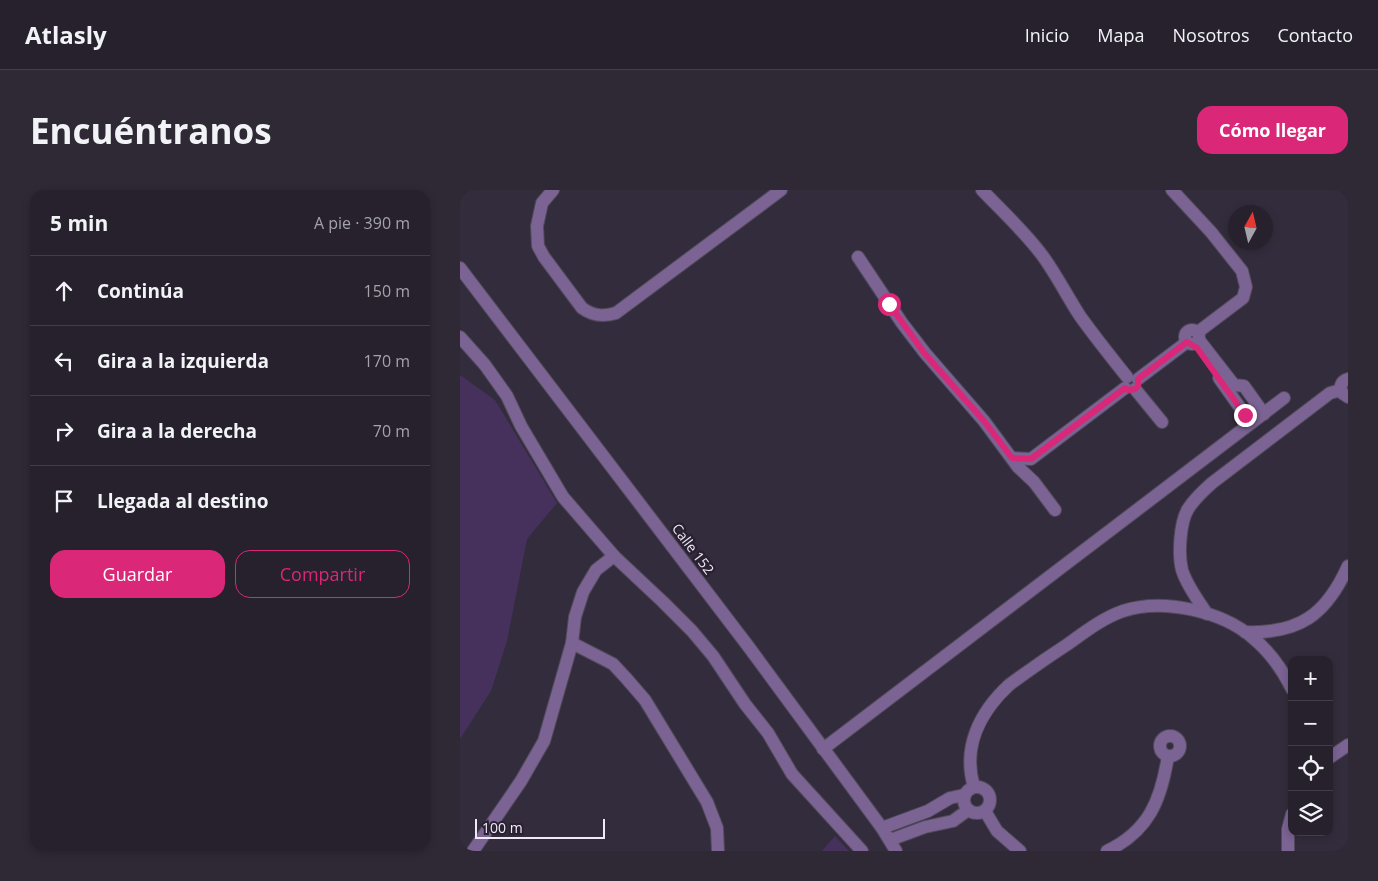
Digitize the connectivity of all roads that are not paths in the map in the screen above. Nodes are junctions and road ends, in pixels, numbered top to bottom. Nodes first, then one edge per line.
1 (553, 190) edge
2 (781, 190) edge
3 (982, 190) edge
4 (1172, 190) edge
5 (858, 257) dead end
6 (460, 268) edge
7 (460, 337) edge
8 (1194, 340) junction
9 (1348, 379) edge
10 (1131, 383) junction
11 (1344, 394) edge
12 (1284, 398) dead end
13 (1264, 414) junction
14 (1162, 422) dead end
15 (1251, 423) junction
16 (1012, 458) junction
17 (1031, 459) junction
18 (1028, 477) junction
19 (1055, 510) dead end
20 (614, 556) junction
21 (1348, 566) edge
22 (1188, 582) junction
23 (1175, 607) junction
24 (1207, 614) junction
25 (1244, 632) junction
26 (1274, 632) junction
27 (572, 643) junction
28 (1271, 657) junction
29 (1288, 682) edge
30 (823, 748) junction
31 (1168, 756) dead end
32 (969, 791) junction
33 (968, 810) junction
34 (985, 811) junction
35 (882, 828) junction
36 (1288, 836) edge
37 (893, 846) edge
38 (473, 851) edge
39 (718, 851) edge
40 (862, 851) edge
41 (1020, 851) edge
42 (1107, 851) edge
43 (1288, 851) edge

1 - 2 street
3 - 10 street
4 - 8 street
5 - 16 street
6 - 30 street, Calle 152
7 - 20 street
8 - 10 street
8 - 13 street
8 - 15 street
9 - 11 street
10 - 14 street
10 - 17 street
11 - 22 street
12 - 13 street
13 - 15 street
15 - 30 street
16 - 17 street
16 - 18 street
17 - 18 street
18 - 19 street
20 - 27 street
20 - 40 street
21 - 26 street
22 - 23 street
22 - 24 street
23 - 24 street
23 - 32 street
24 - 25 street
25 - 26 street
25 - 28 street
26 - 28 street
27 - 38 street
27 - 39 street
28 - 29 street
30 - 35 street, Calle 152
31 - 42 street
32 - 33 street
32 - 34 street
32 - 35 street
33 - 34 street
33 - 37 street
34 - 41 street
35 - 37 street, Calle 152
36 - 43 street

